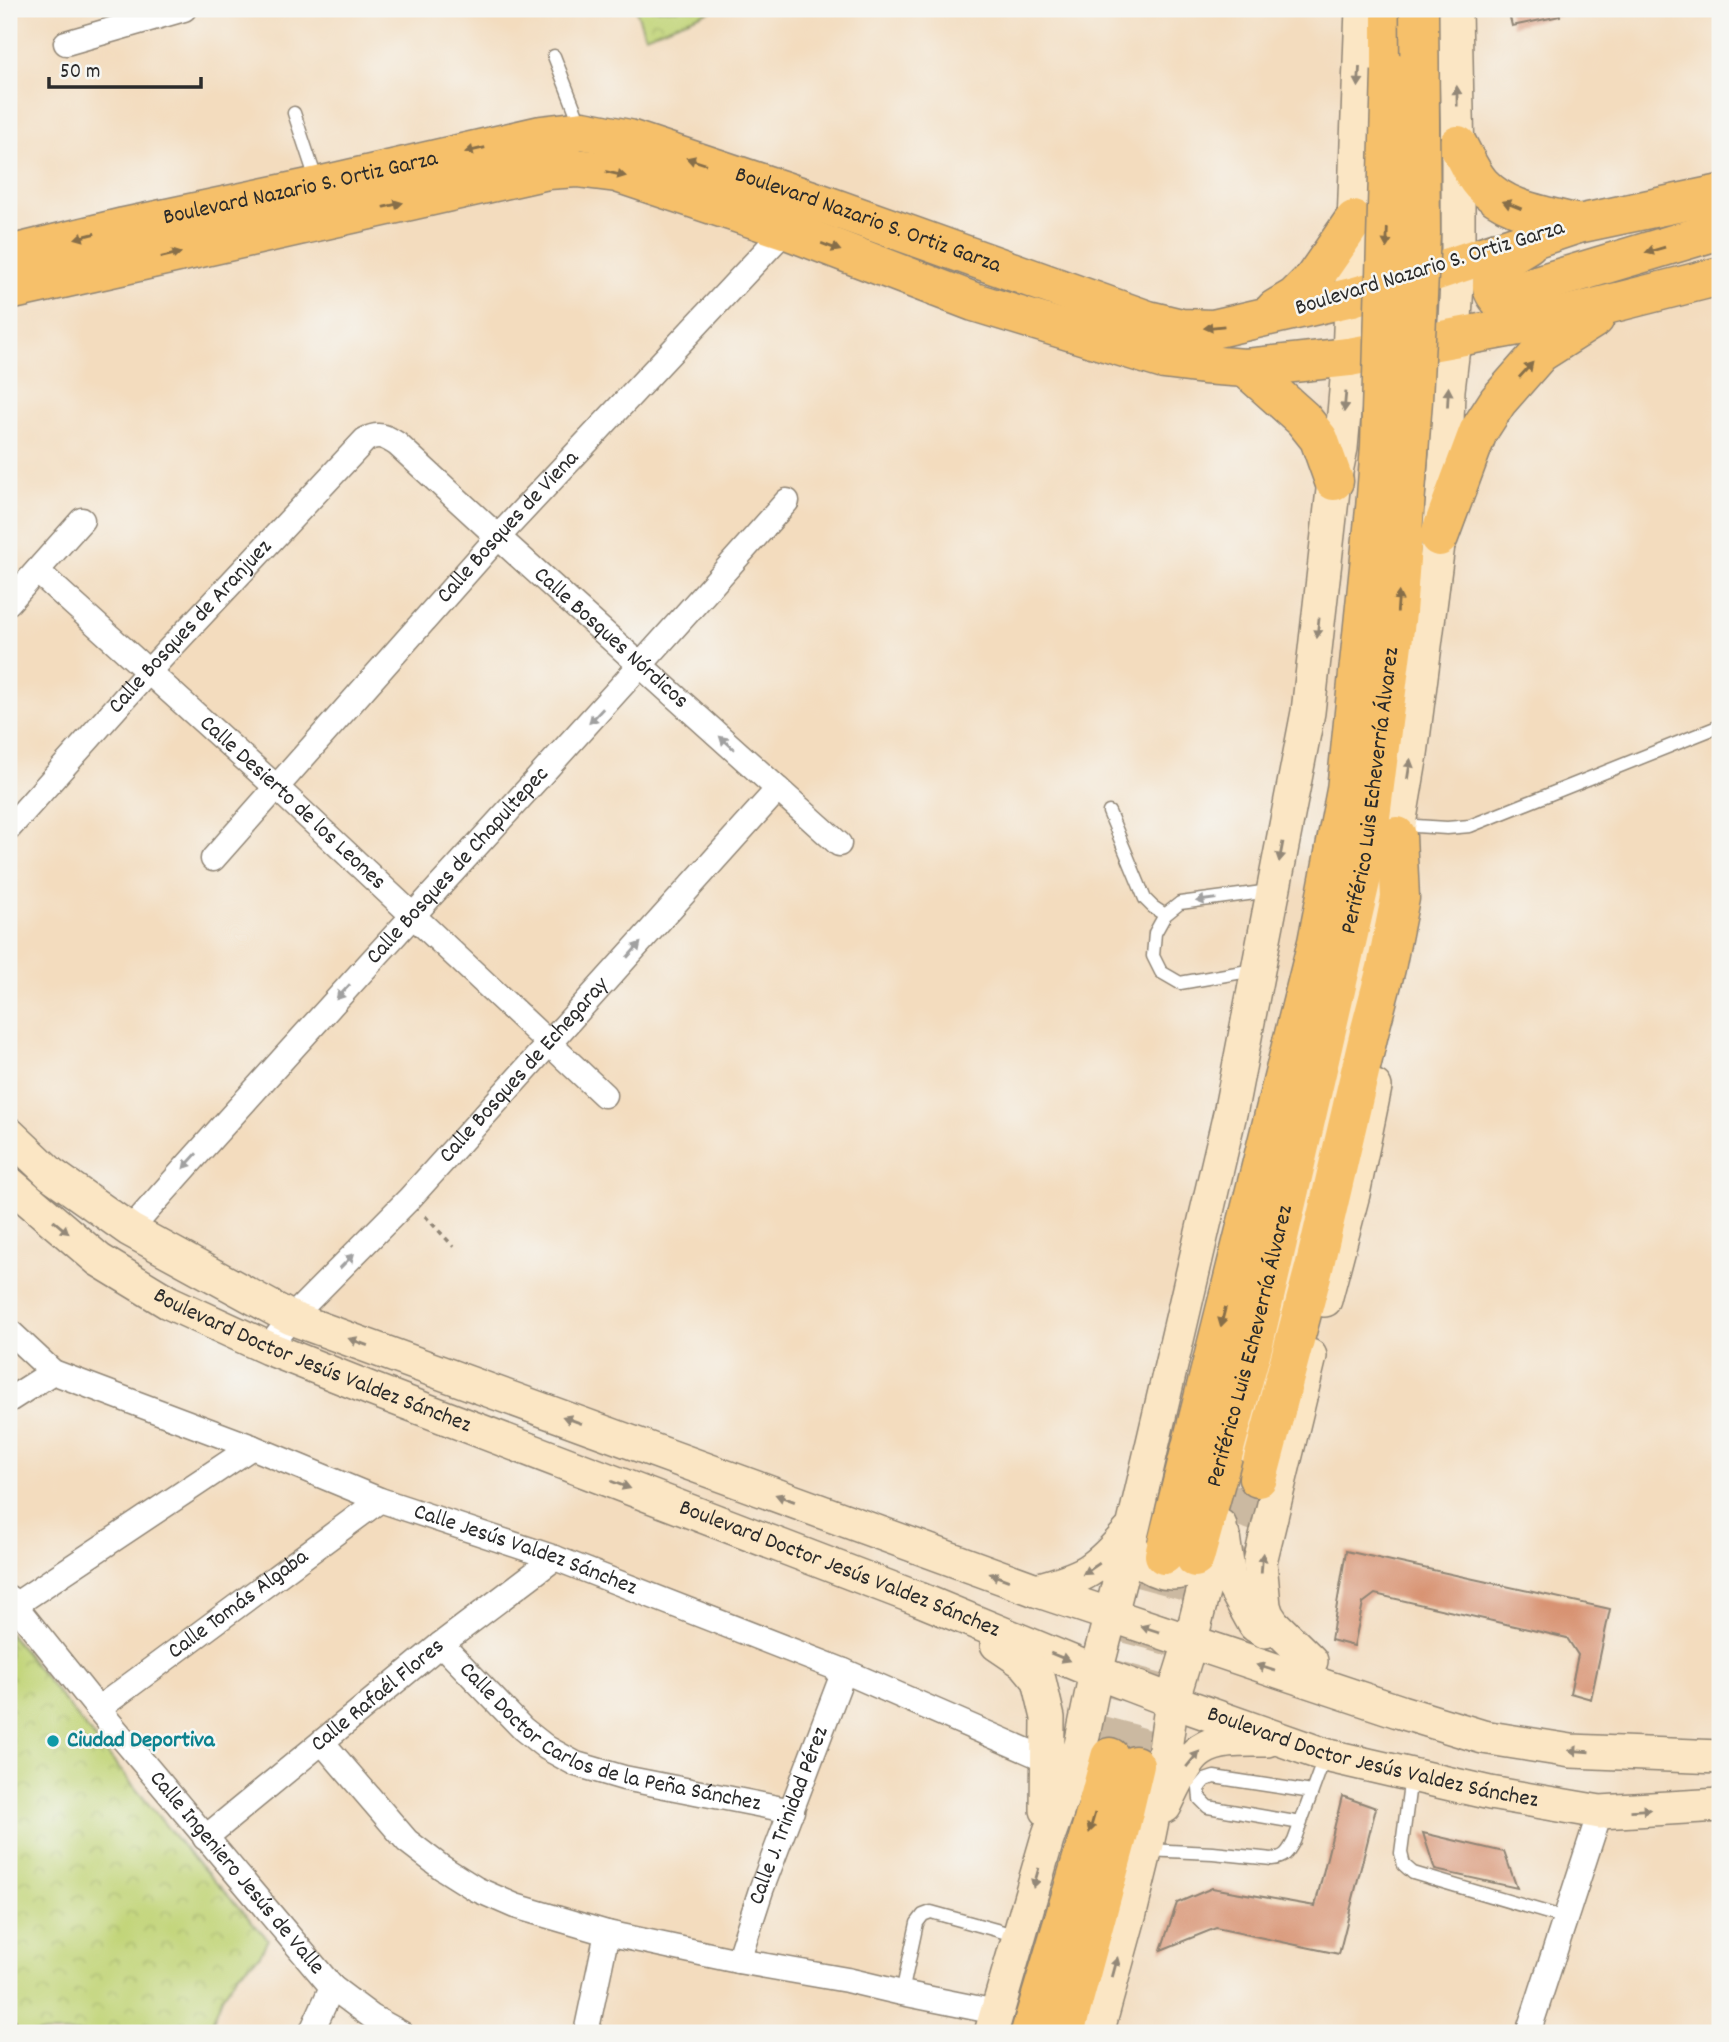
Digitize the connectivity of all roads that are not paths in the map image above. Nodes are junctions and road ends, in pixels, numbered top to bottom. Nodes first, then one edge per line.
1 (184, 9) edge
2 (1362, 9) edge
3 (1391, 9) edge
4 (1419, 9) edge
5 (1455, 9) edge
6 (66, 43) dead end
7 (555, 56) dead end
8 (294, 113) dead end
9 (583, 130) junction
10 (1458, 154) junction
11 (1355, 163) junction
12 (318, 186) junction
13 (1720, 194) edge
14 (812, 200) junction
15 (1354, 220) junction
16 (1578, 224) junction
17 (124, 227) junction
18 (787, 230) junction
19 (1720, 230) edge
20 (1538, 238) junction
21 (9, 255) edge
22 (133, 263) junction
23 (1458, 263) junction
24 (1720, 276) edge
25 (9, 291) edge
26 (1352, 297) junction
27 (1624, 300) junction
28 (1530, 305) junction
29 (1257, 319) junction
30 (1454, 338) junction
31 (1349, 358) junction
32 (1246, 368) junction
33 (382, 435) joint
34 (1446, 456) junction
35 (1348, 464) junction
36 (788, 501) dead end
37 (1390, 507) junction
38 (82, 520) dead end
39 (498, 537) junction
40 (1439, 537) junction
41 (37, 571) junction
42 (9, 602) edge
43 (642, 666) junction
44 (148, 672) junction
45 (1720, 726) edge
46 (276, 787) junction
47 (778, 789) junction
48 (1109, 811) dead end
49 (9, 828) edge
50 (1398, 830) junction
51 (839, 844) dead end
52 (213, 859) dead end
53 (1364, 864) junction
54 (1274, 890) junction
55 (1397, 911) junction
56 (413, 914) junction
57 (1165, 915) junction
58 (1259, 969) junction
59 (549, 1044) junction
60 (604, 1095) dead end
61 (1333, 1098) junction
62 (9, 1134) edge
63 (9, 1183) edge
64 (130, 1230) junction
65 (1240, 1250) junction
66 (291, 1318) junction
67 (9, 1331) edge
68 (268, 1348) junction
69 (53, 1372) junction
70 (9, 1400) edge
71 (252, 1447) junction
72 (1258, 1478) tunnel mouth
73 (380, 1500) junction
74 (1221, 1523) junction
75 (1131, 1535) junction
76 (1190, 1557) junction
77 (555, 1558) junction
78 (1036, 1590) junction
79 (919, 1599) junction
80 (12, 1602) edge
81 (1110, 1616) junction
82 (1190, 1643) junction
83 (442, 1644) junction
84 (1311, 1661) junction
85 (844, 1671) junction
86 (1096, 1672) junction
87 (1172, 1701) junction
88 (98, 1709) junction
89 (1401, 1712) junction
90 (1283, 1740) junction
91 (322, 1742) junction
92 (1325, 1755) junction
93 (1720, 1757) edge
94 (1048, 1760) junction
95 (1127, 1763) junction
96 (1411, 1776) junction
97 (1312, 1792) junction
98 (1720, 1805) edge
99 (792, 1811) junction
100 (1600, 1812) junction
101 (1301, 1823) junction
102 (205, 1838) junction
103 (1047, 1840) junction
104 (1138, 1841) junction
105 (1565, 1918) junction
106 (607, 1933) junction
107 (1018, 1936) junction
108 (738, 1961) junction
109 (332, 1987) junction
110 (902, 1993) junction
111 (993, 2023) edge
112 (311, 2033) edge
113 (401, 2033) edge
114 (586, 2033) edge
115 (1030, 2033) edge
116 (1065, 2033) edge
117 (1097, 2033) edge
118 (1528, 2033) edge

1 - 6 street
2 -> 11 main road
3 -> 37 main road, Periférico Luis Echeverría Álvarez, bridge
4 - 37 main road, Periférico Luis Echeverría Álvarez, bridge
10 -> 5 main road
7 - 9 lane
8 - 12 lane
9 -> 12 main road, Boulevard Nazario S. Ortiz Garza
14 -> 9 main road, Boulevard Nazario S. Ortiz Garza
10 - 11 main road
16 -> 10 main road
10 - 23 main road
11 - 15 main road
12 - 17 main road, Boulevard Nazario S. Ortiz Garza
13 - 16 main road, Boulevard Nazario S. Ortiz Garza
14 - 18 street, Calle Bosques de Viena
29 -> 14 main road, Boulevard Nazario S. Ortiz Garza
15 - 26 main road
15 - 29 main road
16 - 20 main road, Boulevard Nazario S. Ortiz Garza
17 -> 21 main road, Boulevard Nazario S. Ortiz Garza
17 - 22 main road
22 -> 18 main road, Boulevard Nazario S. Ortiz Garza
18 -> 32 main road, Boulevard Nazario S. Ortiz Garza
18 - 39 street, Calle Bosques de Viena
19 -> 28 main road
20 - 23 main road, Boulevard Nazario S. Ortiz Garza
20 - 28 main road
22 - 25 main road, Boulevard Nazario S. Ortiz Garza
23 - 26 main road, Boulevard Nazario S. Ortiz Garza
23 - 30 main road
24 - 27 main road, Boulevard Nazario S. Ortiz Garza
26 - 29 main road, Boulevard Nazario S. Ortiz Garza
26 - 31 main road
27 - 28 main road, Boulevard Nazario S. Ortiz Garza
40 -> 27 main road
28 - 30 main road, Boulevard Nazario S. Ortiz Garza
30 - 31 main road, Boulevard Nazario S. Ortiz Garza
34 -> 30 main road
31 - 32 main road, Boulevard Nazario S. Ortiz Garza
31 -> 35 main road
32 - 35 main road
33 - 39 street, Calle Bosques Nórdicos
33 - 44 street, Calle Bosques de Aranjuez
34 - 35 main road
34 - 40 main road
35 -> 54 main road
35 - 65 main road
36 - 43 street, Calle Bosques de Chapultepec
53 -> 37 main road, Periférico Luis Echeverría Álvarez
37 - 65 main road, Periférico Luis Echeverría Álvarez
38 - 41 street
39 - 43 street, Calle Bosques Nórdicos
39 - 46 street, Calle Bosques de Viena
50 -> 40 main road
41 - 42 street
41 - 44 street, Calle Desierto de los Leones
47 -> 43 street, Calle Bosques Nórdicos
43 -> 56 street, Calle Bosques de Chapultepec
44 - 46 street, Calle Desierto de los Leones
44 - 49 street, Calle Bosques de Aranjuez
45 - 50 lane
46 - 52 street, Calle Bosques de Viena
46 - 56 street, Calle Desierto de los Leones
47 - 51 street, Calle Bosques Nórdicos
59 -> 47 street, Calle Bosques de Echegaray
48 - 57 lane
50 - 55 main road
50 - 61 main road
53 - 61 main road
53 - 76 main road, Periférico Luis Echeverría Álvarez
54 -> 57 lane
54 - 58 main road
55 - 72 main road
84 -> 55 main road
56 - 59 street, Calle Desierto de los Leones
56 -> 64 street, Calle Bosques de Chapultepec
57 - 58 lane
58 - 75 main road
59 - 60 street, Calle Desierto de los Leones
66 -> 59 street, Calle Bosques de Echegaray
61 - 74 main road
62 - 64 main road, Boulevard Doctor Jesús Valdez Sánchez
63 -> 68 main road, Boulevard Doctor Jesús Valdez Sánchez
64 - 66 main road, Boulevard Doctor Jesús Valdez Sánchez
65 -> 76 main road, Periférico Luis Echeverría Álvarez
66 - 68 street, Calle Bosques de Echegaray
78 -> 66 main road, Boulevard Doctor Jesús Valdez Sánchez
67 - 69 street, Calle Jesús Valdez Sánchez
68 -> 79 main road, Boulevard Doctor Jesús Valdez Sánchez
69 - 70 street
69 - 71 street, Calle Jesús Valdez Sánchez
71 - 73 street, Calle Jesús Valdez Sánchez
71 - 80 street
73 - 77 street, Calle Jesús Valdez Sánchez
73 - 88 street, Calle Tomás Algaba
74 - 76 main road
74 - 84 main road
75 - 76 main road
75 -> 78 main road
75 - 81 main road
76 - 82 main road
77 - 83 street, Calle Rafaél Flores
77 - 85 street, Calle Jesús Valdez Sánchez
78 - 81 main road, Boulevard Doctor Jesús Valdez Sánchez
79 -> 86 main road, Boulevard Doctor Jesús Valdez Sánchez
79 - 94 main road
80 - 88 street, Calle Ingeniero Jesús de Valle
82 -> 81 main road, Boulevard Doctor Jesús Valdez Sánchez
81 - 86 main road
82 - 87 main road
89 -> 82 main road, Boulevard Doctor Jesús Valdez Sánchez
83 - 91 street, Calle Rafaél Flores
83 - 99 street, Calle Doctor Carlos de la Peña Sánchez
84 - 89 main road
85 - 94 street, Calle Jesús Valdez Sánchez
85 - 99 street, Calle J. Trinidad Pérez
86 - 87 main road, Boulevard Doctor Jesús Valdez Sánchez
86 - 95 main road
87 - 90 main road, Boulevard Doctor Jesús Valdez Sánchez
87 - 95 main road
88 - 102 street, Calle Ingeniero Jesús de Valle
93 -> 89 main road, Boulevard Doctor Jesús Valdez Sánchez
90 - 92 main road, Boulevard Doctor Jesús Valdez Sánchez
104 -> 90 main road
91 - 102 street, Calle Rafaél Flores
91 - 106 street
92 - 96 main road, Boulevard Doctor Jesús Valdez Sánchez
92 - 97 lane
94 - 103 main road
95 - 103 main road
95 - 104 main road
95 -> 115 main road
96 - 100 main road, Boulevard Doctor Jesús Valdez Sánchez
96 - 105 lane
97 - 101 lane
97 - 101 lane
100 -> 98 main road, Boulevard Doctor Jesús Valdez Sánchez
99 - 108 street, Calle J. Trinidad Pérez
100 - 105 street
101 - 104 lane
102 - 109 street, Calle Ingeniero Jesús de Valle
103 -> 107 main road
104 - 116 main road
117 -> 104 main road
105 - 118 street
106 - 108 street
106 - 114 street
107 - 110 lane
107 - 111 main road
108 - 110 street
109 - 112 street
109 - 113 street, Calle Ingeniero Jesús de Valle
110 - 111 street

